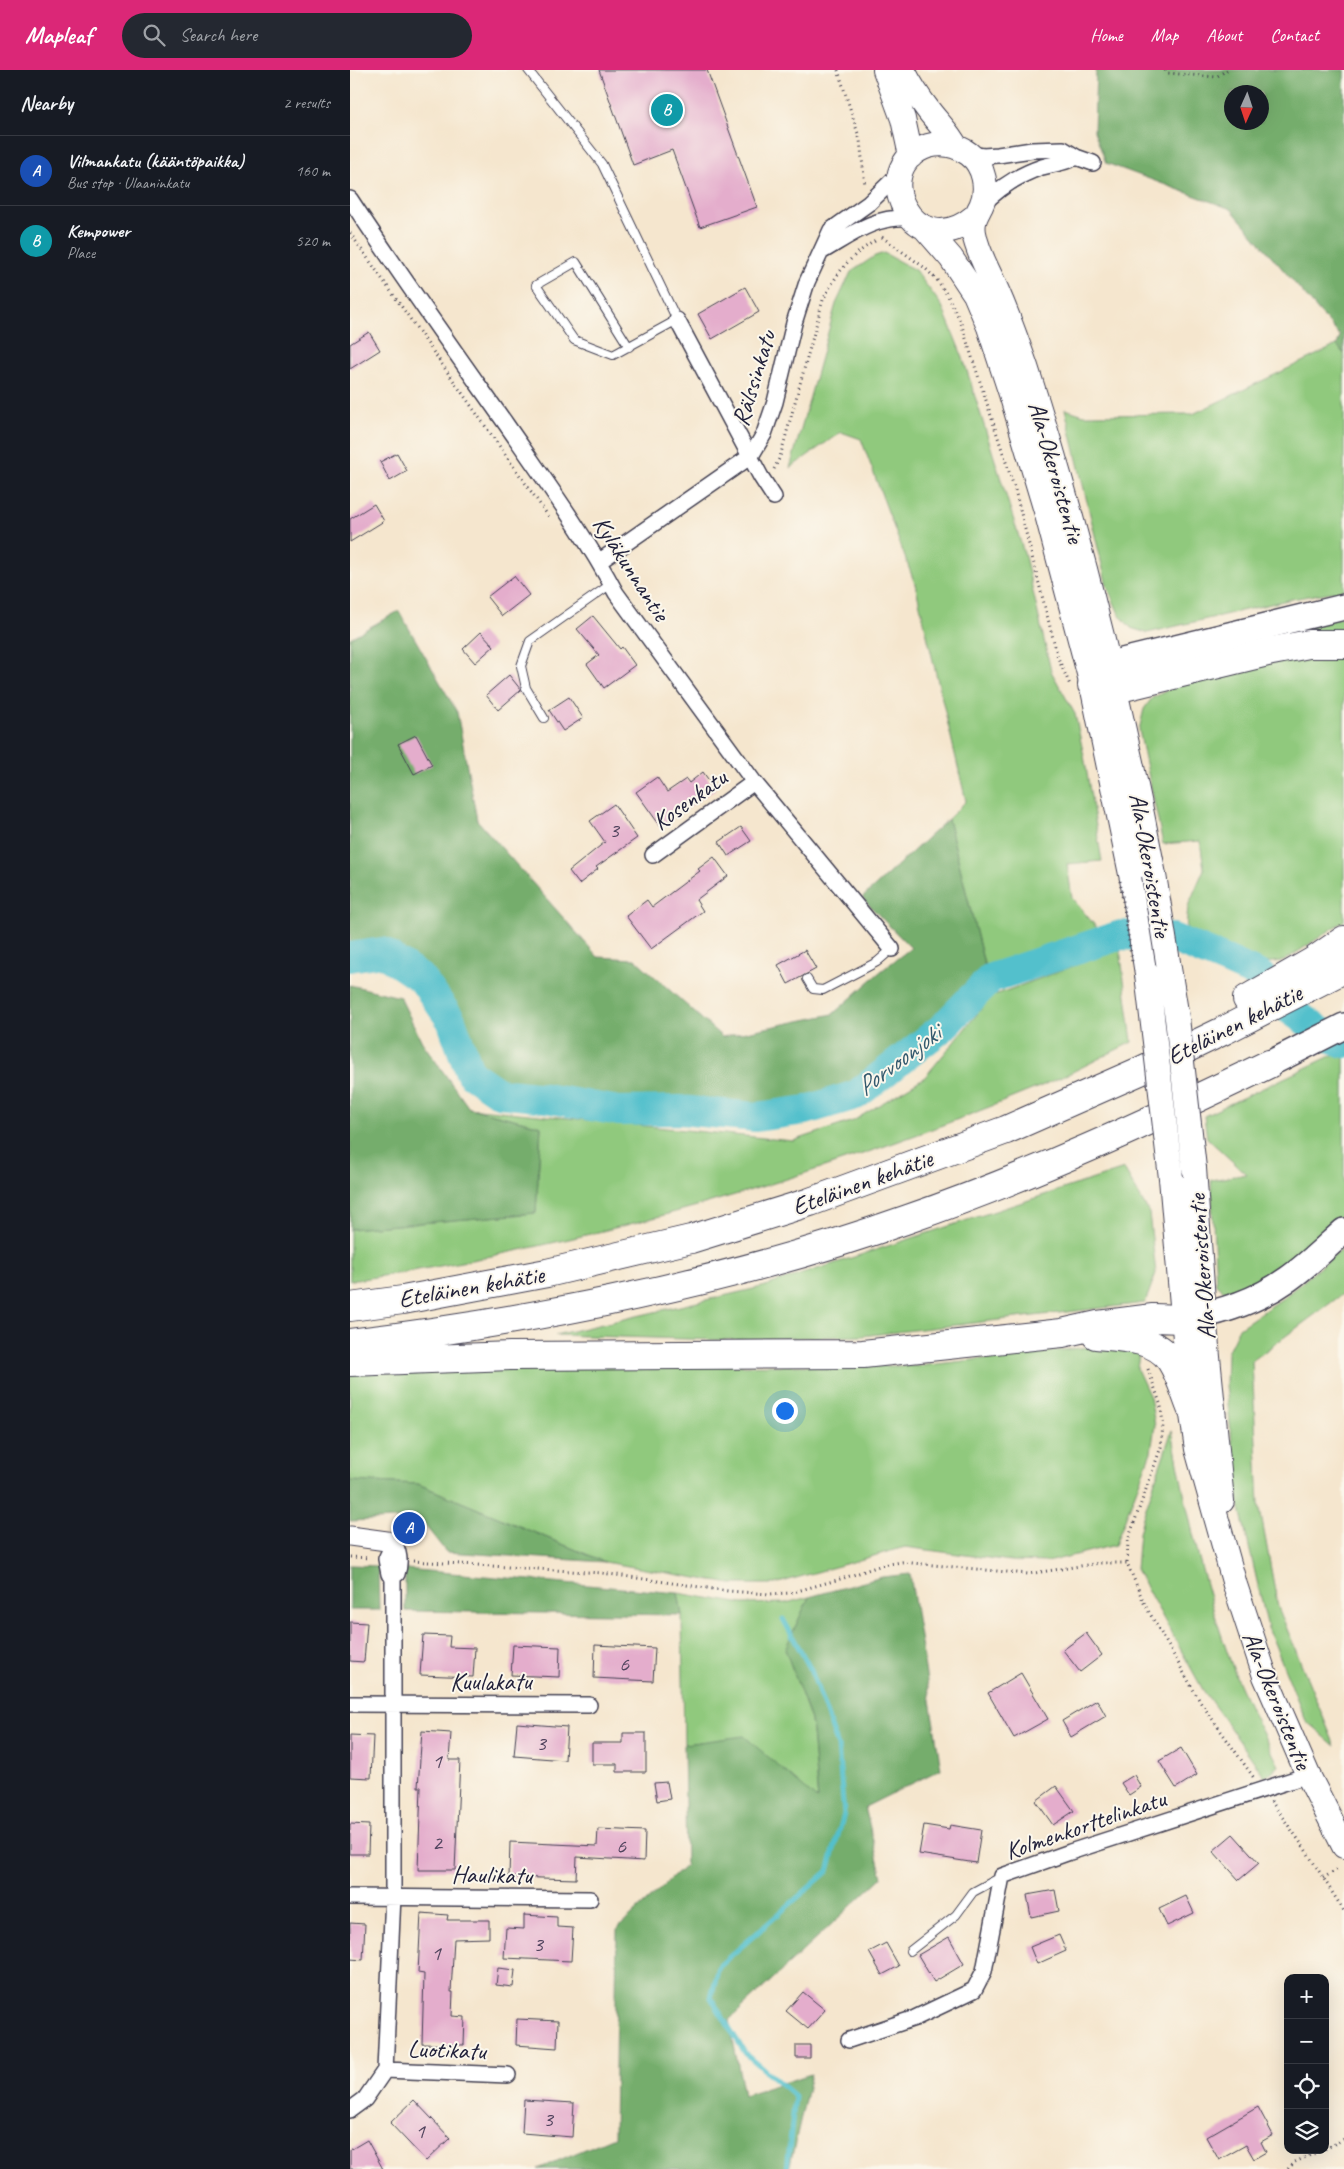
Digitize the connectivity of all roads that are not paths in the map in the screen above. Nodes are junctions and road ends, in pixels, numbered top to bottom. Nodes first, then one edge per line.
1 (528, 70) edge
2 (885, 70) edge
3 (903, 70) edge
4 (963, 150) junction
5 (1076, 157) junction
6 (1093, 163) dead end
7 (906, 165) junction
8 (350, 199) edge
9 (977, 211) junction
10 (917, 222) junction
11 (821, 252) junction
12 (677, 320) junction
13 (628, 347) junction
14 (750, 456) junction
15 (774, 497) dead end
16 (600, 562) junction
17 (611, 584) junction
18 (1344, 607) edge
19 (1344, 644) edge
20 (1098, 683) junction
21 (544, 718) dead end
22 (754, 782) junction
23 (653, 855) dead end
24 (1131, 877) junction
25 (1344, 940) edge
26 (892, 949) joint
27 (1328, 969) edge
28 (807, 979) dead end
29 (1344, 1026) edge
30 (1269, 1064) joint
31 (1344, 1230) edge
32 (350, 1307) edge
33 (1194, 1318) junction
34 (1062, 1333) junction
35 (350, 1342) edge
36 (350, 1362) edge
37 (1191, 1408) junction
38 (350, 1536) edge
39 (394, 1542) junction
40 (1225, 1548) junction
41 (393, 1576) junction
42 (350, 1704) edge
43 (393, 1704) junction
44 (589, 1705) dead end
45 (1308, 1775) junction
46 (1341, 1858) edge
47 (1002, 1876) junction
48 (393, 1896) junction
49 (350, 1897) edge
50 (590, 1899) dead end
51 (910, 1951) dead end
52 (849, 2040) dead end
53 (385, 2070) junction
54 (508, 2075) dead end
55 (350, 2110) edge

1 - 12 lane
2 - 7 main road
3 - 4 main road
4 - 5 street
4 - 7 main road
4 - 9 main road
5 - 6 street
5 - 9 street
7 - 10 main road
7 - 11 street, Rälssinkatu
8 - 16 street, Kyläkunnantie
9 - 10 main road
9 - 20 main road, Ala-Okeroistentie
10 - 11 street
10 - 20 main road, Ala-Okeroistentie
11 - 14 street, Rälssinkatu
12 - 13 lane
12 - 14 street
13 - 13 lane
14 - 15 street
14 - 16 street, Rälssinkatu
16 - 17 street, Kyläkunnantie
17 - 21 lane
17 - 22 street, Kyläkunnantie
18 - 20 highway
19 - 20 highway
20 - 24 main road, Ala-Okeroistentie
22 - 23 street, Kosenkatu
22 - 26 street, Kyläkunnantie
24 - 33 main road, Ala-Okeroistentie, bridge
24 - 33 main road, Ala-Okeroistentie, bridge
25 - 27 highway, Eteläinen kehätie
26 - 28 lane
27 - 32 highway, Eteläinen kehätie
29 - 30 highway, Eteläinen kehätie
30 - 35 highway, Eteläinen kehätie
31 - 33 highway
33 - 34 highway
33 - 37 main road, Ala-Okeroistentie
33 - 40 main road, Ala-Okeroistentie
34 - 36 highway
34 - 37 highway
37 - 40 main road, Ala-Okeroistentie
38 - 39 street
39 - 41 street
39 - 41 street
40 - 45 main road, Ala-Okeroistentie
41 - 43 street
42 - 43 street, Kuulakatu
43 - 44 street, Kuulakatu
43 - 48 street
45 - 46 main road, Ala-Okeroistentie
45 - 47 street, Kolmenkorttelinkatu
47 - 51 lane
47 - 52 street, Kolmenkorttelinkatu
48 - 49 street, Haulikatu
48 - 50 street, Haulikatu
48 - 53 street
53 - 54 street, Luotikatu
53 - 55 street

